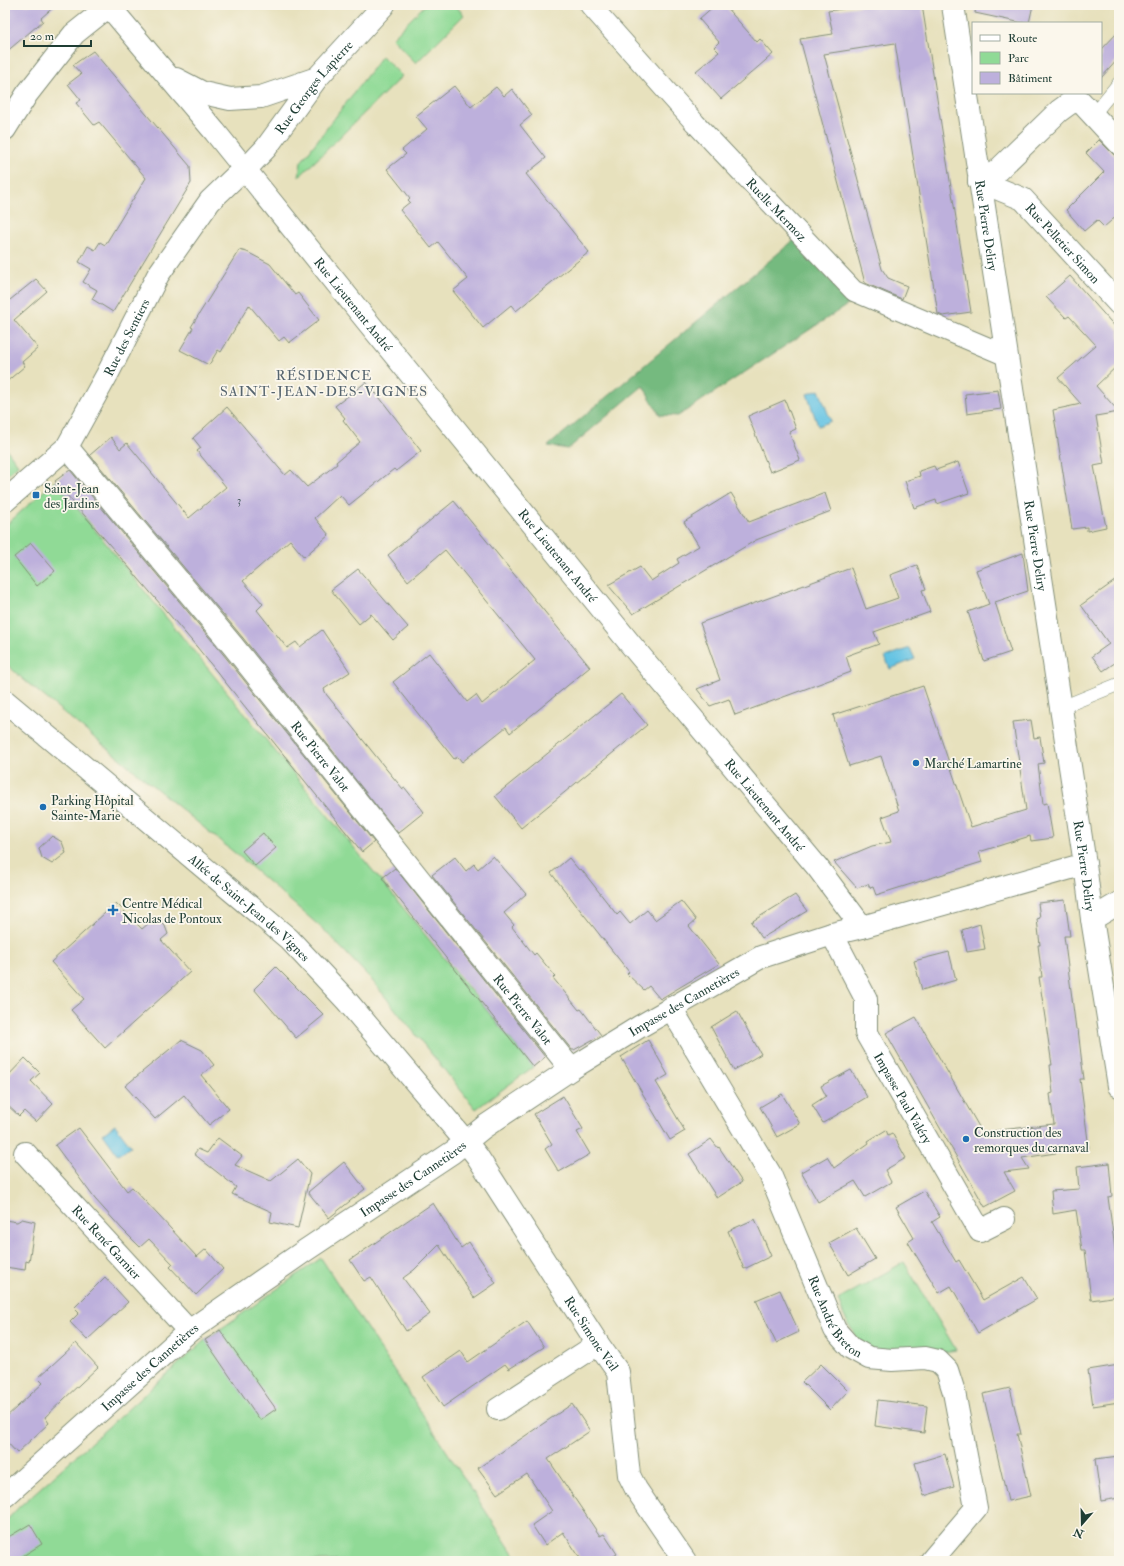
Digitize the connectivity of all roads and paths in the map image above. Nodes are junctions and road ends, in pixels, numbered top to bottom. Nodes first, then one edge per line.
1 (384, 5) edge
2 (590, 5) edge
3 (953, 5) edge
4 (108, 6) edge
5 (165, 73) junction
6 (317, 78) junction
7 (1119, 83) edge
8 (1093, 115) junction
9 (5, 129) edge
10 (1119, 143) edge
11 (246, 170) junction
12 (979, 181) junction
13 (1119, 304) edge
14 (1005, 355) junction
15 (67, 447) junction
16 (5, 501) edge
17 (1119, 684) edge
18 (5, 701) edge
19 (1060, 708) junction
20 (1085, 864) junction
21 (1119, 903) edge
22 (1092, 919) junction
23 (862, 927) junction
24 (832, 934) junction
25 (671, 1008) junction
26 (571, 1069) junction
27 (1119, 1086) edge
28 (466, 1142) junction
29 (25, 1153) dead end
30 (1004, 1220) dead end
31 (189, 1331) junction
32 (598, 1344) junction
33 (498, 1409) dead end
34 (5, 1496) edge
35 (685, 1561) edge
36 (931, 1561) edge

1 - 6 street, Rue Georges Lapierre
2 - 14 street, Ruelle Mermoz
3 - 12 street, Rue Pierre Deliry
4 - 5 street, Rue Lieutenant André
4 - 9 street
5 - 6 street
5 - 11 street, Rue Lieutenant André
6 - 11 street, Rue Georges Lapierre
7 - 8 lane
8 - 10 street
8 - 12 street
11 - 15 street, Rue des Sentiers
11 - 23 street, Rue Lieutenant André
12 - 13 street, Rue Pelletier Simon
12 - 14 street, Rue Pierre Deliry
14 - 19 street, Rue Pierre Deliry
15 - 16 street, Rue des Sentiers
15 - 26 street, Rue Pierre Valot
17 - 19 lane
18 - 28 street, Allée de Saint-Jean des Vignes
19 - 20 street, Rue Pierre Deliry
20 - 22 street, Rue Pierre Deliry
20 - 23 street
21 - 22 street
22 - 27 street, Rue Pierre Deliry
23 - 24 street, Impasse des Cannetières
24 - 25 street, Impasse des Cannetières
24 - 30 street, Impasse Paul Valéry
25 - 26 street, Impasse des Cannetières
25 - 36 street, Rue André Breton
26 - 28 street, Impasse des Cannetières
28 - 31 street, Impasse des Cannetières
28 - 32 street, Rue Simone Veil
29 - 31 street, Rue René Garnier
31 - 34 street, Impasse des Cannetières
32 - 33 street
32 - 35 street, Rue Simone Veil

